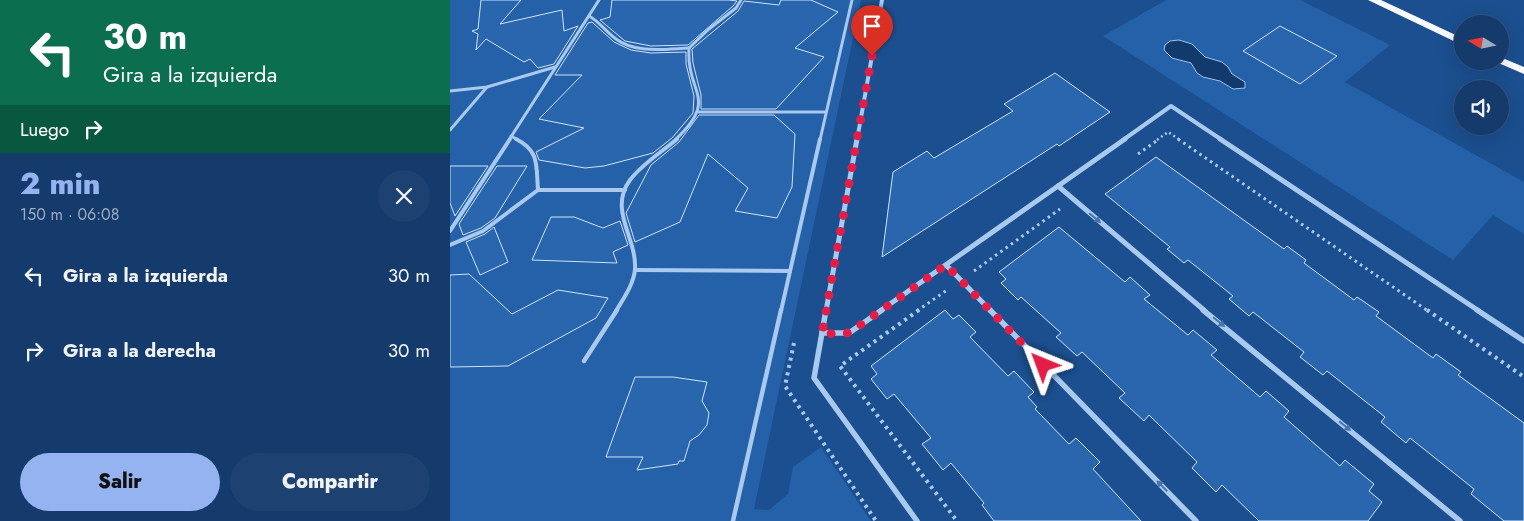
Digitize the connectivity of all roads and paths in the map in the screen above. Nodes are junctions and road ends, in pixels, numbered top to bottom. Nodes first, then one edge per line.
1 (599, 0) edge
2 (741, 0) edge
3 (852, 0) edge
4 (882, 0) edge
5 (1373, 0) edge
6 (589, 16) junction
7 (1454, 38) edge
8 (689, 48) junction
9 (1509, 64) edge
10 (556, 67) junction
11 (1524, 72) edge
12 (487, 87) junction
13 (450, 91) edge
14 (698, 112) junction
15 (826, 112) junction
16 (450, 130) edge
17 (511, 136) junction
18 (1136, 155) dead end
19 (1058, 186) junction
20 (538, 190) junction
21 (625, 190) junction
22 (1065, 206) dead end
23 (450, 232) edge
24 (450, 245) edge
25 (946, 265) junction
26 (635, 270) junction
27 (790, 270) junction
28 (970, 273) dead end
29 (953, 286) dead end
30 (822, 334) junction
31 (1524, 341) edge
32 (584, 361) dead end
33 (1524, 378) edge
34 (733, 521) edge
35 (917, 521) edge
36 (957, 521) edge
37 (1196, 521) edge
38 (1460, 521) edge

1 - 6 lane
2 - 8 lane
3 - 15 lane
4 - 30 street
5 - 7 highway
6 - 8 lane
6 - 10 lane
8 - 14 lane
9 - 11 highway
10 - 12 lane
10 - 17 lane
12 - 13 lane
12 - 16 lane
14 - 15 lane
14 - 21 lane
15 - 27 lane
17 - 20 lane
17 - 23 lane
18 - 33 path
19 - 25 street
19 - 31 street
19 -> 38 street
20 - 21 lane
20 - 24 lane
21 - 26 lane
22 - 28 path
25 - 30 street
37 -> 25 street
26 - 27 lane
26 - 32 lane
27 - 34 lane
29 - 36 path
30 - 35 street

